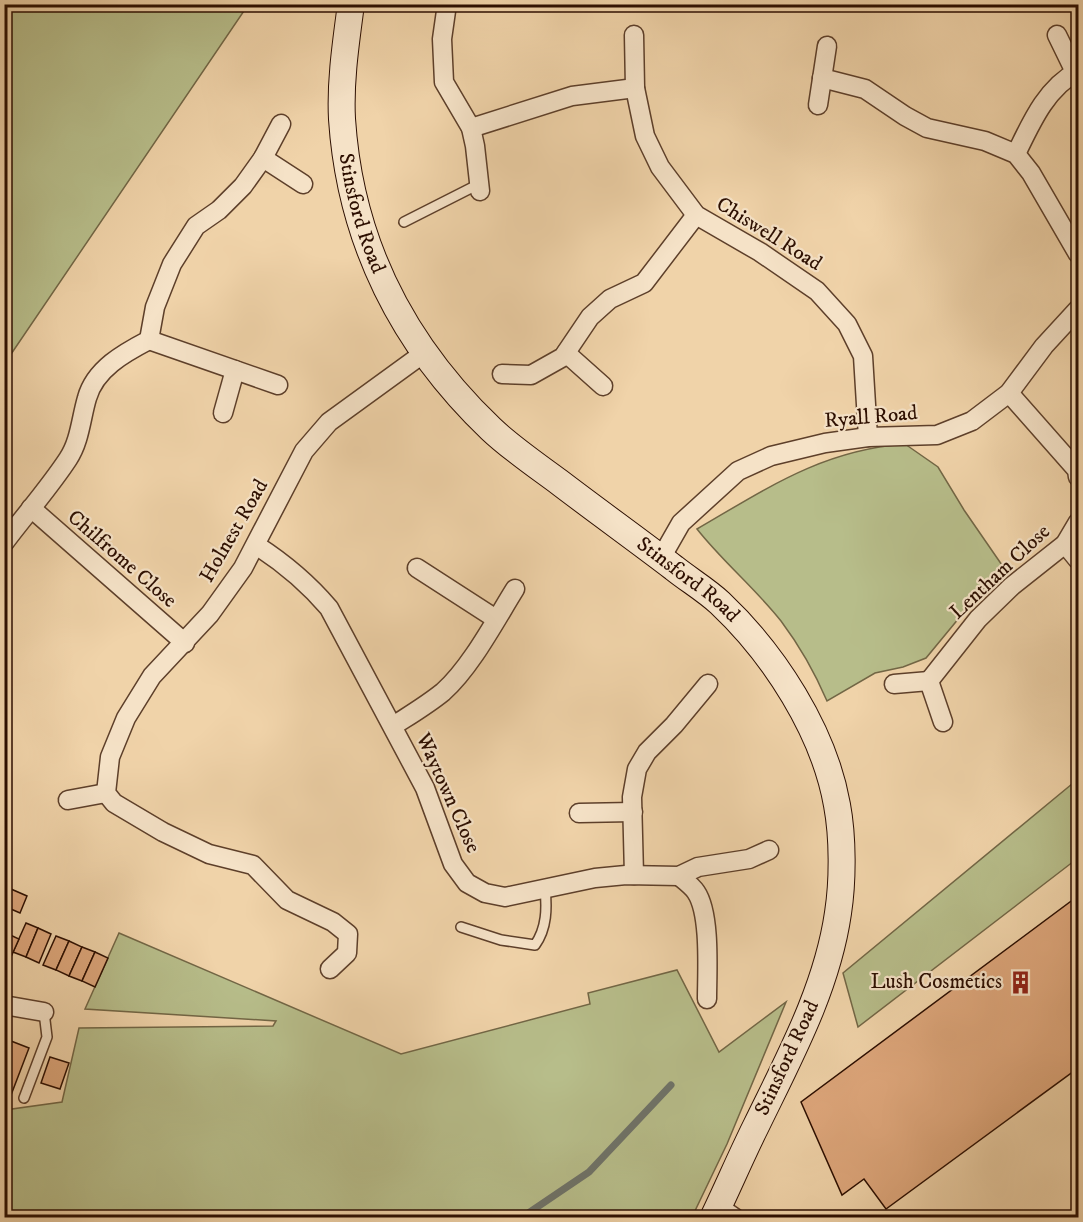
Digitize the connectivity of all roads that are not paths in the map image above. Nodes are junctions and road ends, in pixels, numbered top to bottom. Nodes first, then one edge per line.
1 (351, 4) edge
2 (447, 4) edge
3 (1057, 34) dead end
4 (634, 35) dead end
5 (827, 46) dead end
6 (1077, 72) edge
7 (822, 78) junction
8 (635, 88) junction
9 (818, 105) dead end
10 (281, 124) dead end
11 (471, 128) junction
12 (1016, 154) junction
13 (263, 158) junction
14 (303, 184) dead end
15 (479, 188) joint
16 (696, 215) junction
17 (404, 222) dead end
18 (1078, 254) edge
19 (1078, 309) edge
20 (149, 340) junction
21 (424, 353) junction
22 (566, 353) junction
23 (235, 370) junction
24 (502, 374) dead end
25 (278, 385) dead end
26 (603, 386) dead end
27 (1009, 393) junction
28 (223, 413) dead end
29 (868, 437) junction
30 (1078, 472) edge
31 (31, 508) junction
32 (1078, 522) edge
33 (4, 543) edge
34 (1065, 544) junction
35 (256, 545) junction
36 (661, 558) junction
37 (1078, 560) edge
38 (417, 568) dead end
39 (514, 589) dead end
40 (496, 619) junction
41 (184, 643) junction
42 (929, 681) junction
43 (708, 684) dead end
44 (894, 684) dead end
45 (943, 722) dead end
46 (393, 726) junction
47 (106, 793) junction
48 (68, 800) dead end
49 (633, 812) junction
50 (579, 813) dead end
51 (769, 850) dead end
52 (634, 875) junction
53 (679, 876) junction
54 (545, 888) junction
55 (461, 927) dead end
56 (330, 969) dead end
57 (707, 999) dead end
58 (4, 1005) edge
59 (44, 1012) joint
60 (24, 1098) dead end
61 (722, 1214) edge

1 - 21 street, Stinsford Road
2 - 11 street
3 - 6 street
4 - 8 street, Chiswell Road
5 - 7 street
6 - 12 street
7 - 9 street
7 - 12 street
8 - 11 street
8 - 16 street, Chiswell Road
10 - 13 street
11 - 15 street
12 - 18 street
13 - 14 street
13 - 20 street
15 - 17 lane
16 - 22 street
16 - 29 street, Chiswell Road
19 - 27 street, Ryall Road
20 - 23 street
20 - 31 street
21 - 35 street, Holnest Road
21 - 36 street, Stinsford Road
22 - 24 street
22 - 26 street
23 - 25 street
23 - 28 street
27 - 29 street, Ryall Road
27 - 30 street
29 - 36 street, Ryall Road
31 - 33 street
31 - 41 street, Chilfrome Close
32 - 34 street, Lentham Close
34 - 37 street
34 - 42 street, Lentham Close
35 - 41 street, Holnest Road
35 - 46 street, Waytown Close
36 - 61 street, Stinsford Road
38 - 40 street
39 - 40 street, Waytown Close
40 - 46 street, Waytown Close
41 - 47 street, Holnest Road
42 - 44 street
42 - 45 street
43 - 49 street
46 - 54 street, Waytown Close
47 - 48 street
47 - 56 street
49 - 50 street
49 - 52 street
51 - 53 street, Waytown Close
52 - 53 street, Waytown Close
52 - 54 street, Waytown Close
53 - 57 street
54 - 55 lane
58 - 59 street
59 - 60 lane

